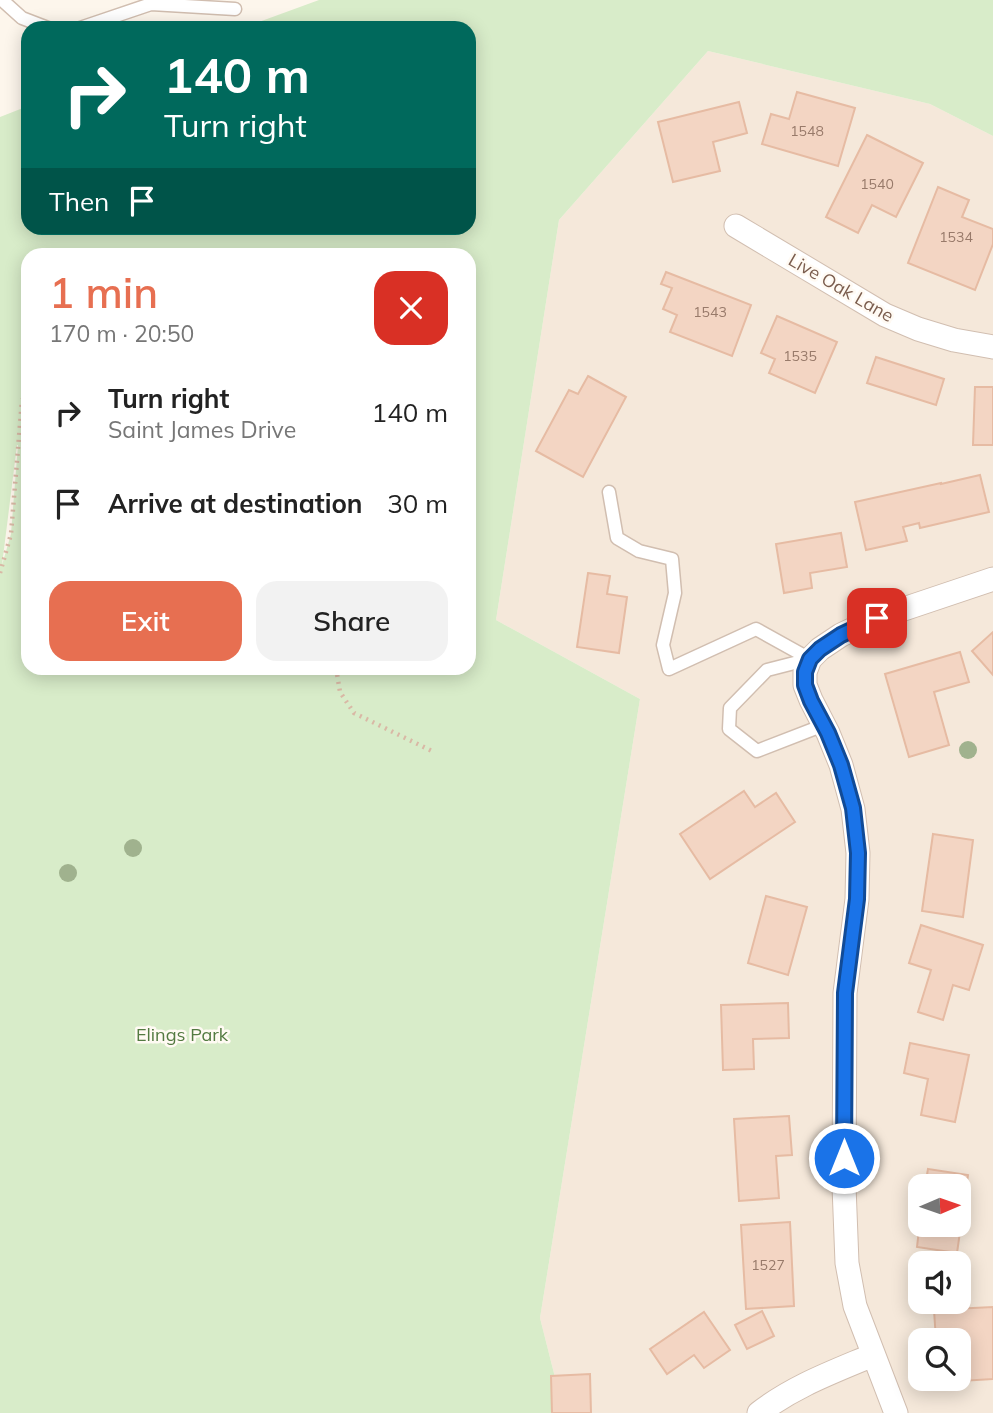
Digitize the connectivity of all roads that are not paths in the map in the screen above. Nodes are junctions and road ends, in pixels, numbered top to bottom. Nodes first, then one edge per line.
1 (2, 0) edge
2 (235, 9) dead end
3 (30, 21) edge
4 (101, 21) edge
5 (736, 226) dead end
6 (993, 348) edge
7 (609, 492) dead end
8 (993, 579) edge
9 (810, 659) junction
10 (824, 725) junction
11 (873, 1355) junction
12 (759, 1413) edge
13 (896, 1413) edge

1 - 3 lane
2 - 4 lane
5 - 6 street, Live Oak Lane
7 - 9 lane
8 - 9 street
9 - 10 street
9 - 10 lane
10 - 11 street
11 - 12 street
11 - 13 street

